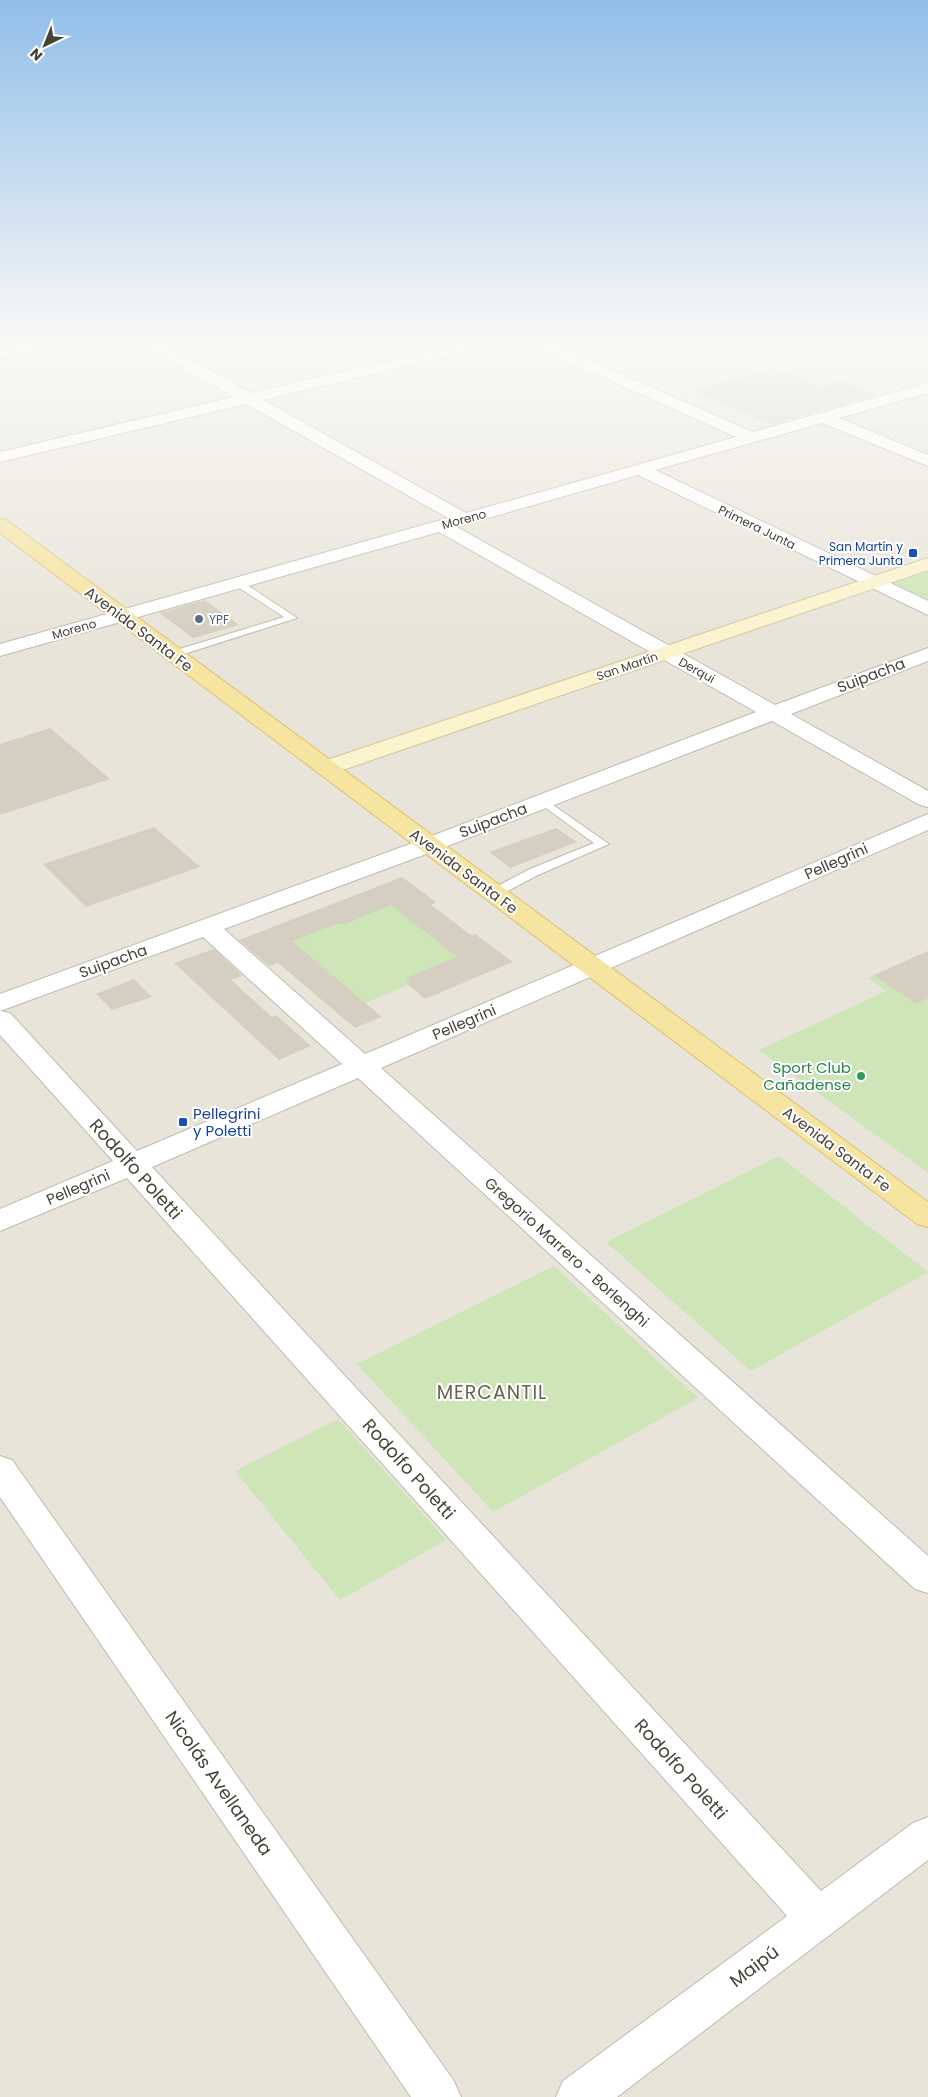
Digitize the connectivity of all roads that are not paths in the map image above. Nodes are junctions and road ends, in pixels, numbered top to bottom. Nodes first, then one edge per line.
1 (72, 440) edge
2 (323, 440) edge
3 (746, 440) edge
4 (877, 440) edge
5 (0, 457) edge
6 (928, 461) edge
7 (641, 470) junction
8 (464, 519) junction
9 (0, 524) edge
10 (440, 526) junction
11 (928, 564) edge
12 (238, 583) junction
13 (873, 583) junction
14 (928, 609) edge
15 (122, 616) junction
16 (0, 650) edge
17 (666, 653) junction
18 (174, 654) junction
19 (928, 654) edge
20 (773, 713) junction
21 (326, 768) junction
22 (928, 800) edge
23 (543, 801) junction
24 (928, 821) edge
25 (429, 845) junction
26 (494, 893) junction
27 (206, 926) junction
28 (593, 967) junction
29 (0, 1003) edge
30 (0, 1019) edge
31 (360, 1066) junction
32 (132, 1164) junction
33 (928, 1217) edge
34 (0, 1221) edge
35 (6, 1489) edge
36 (928, 1578) edge
37 (927, 1839) edge
38 (818, 1919) junction
39 (438, 2097) edge
40 (580, 2097) edge

1 - 5 street
2 - 8 street
3 - 7 street, Moreno
4 - 6 street
7 - 8 street, Moreno
7 - 13 street, Primera Junta
8 - 10 street, Moreno
9 - 15 main road, Avenida Santa Fe
10 - 12 street, Moreno
10 - 17 street, Derqui
11 - 13 main road, San Martín
12 - 15 street, Moreno
12 - 18 lane
13 - 14 street, Primera Junta
13 - 17 main road, San Martín
15 - 16 street, Moreno
15 - 18 main road, Avenida Santa Fe
17 - 20 street, Derqui
17 - 21 main road, San Martín
18 - 21 main road, Avenida Santa Fe
19 - 20 street, Suipacha
20 - 22 street, Derqui
20 - 23 street, Suipacha
21 - 25 main road, Avenida Santa Fe
23 - 25 street, Suipacha
23 - 26 lane
24 - 28 street, Pellegrini
25 - 26 main road, Avenida Santa Fe
25 - 27 street, Suipacha
26 - 28 main road, Avenida Santa Fe
27 - 29 street, Suipacha
27 - 31 street, Gregorio Marrero - Borlenghi
28 - 31 street, Pellegrini
28 - 33 main road, Avenida Santa Fe
30 - 32 street, Rodolfo Poletti
31 - 32 street, Pellegrini
31 - 36 street, Gregorio Marrero - Borlenghi
32 - 34 street, Pellegrini
32 - 38 street, Rodolfo Poletti
35 - 39 street, Nicolás Avellaneda
37 - 38 street, Maipú
38 - 40 street, Maipú

